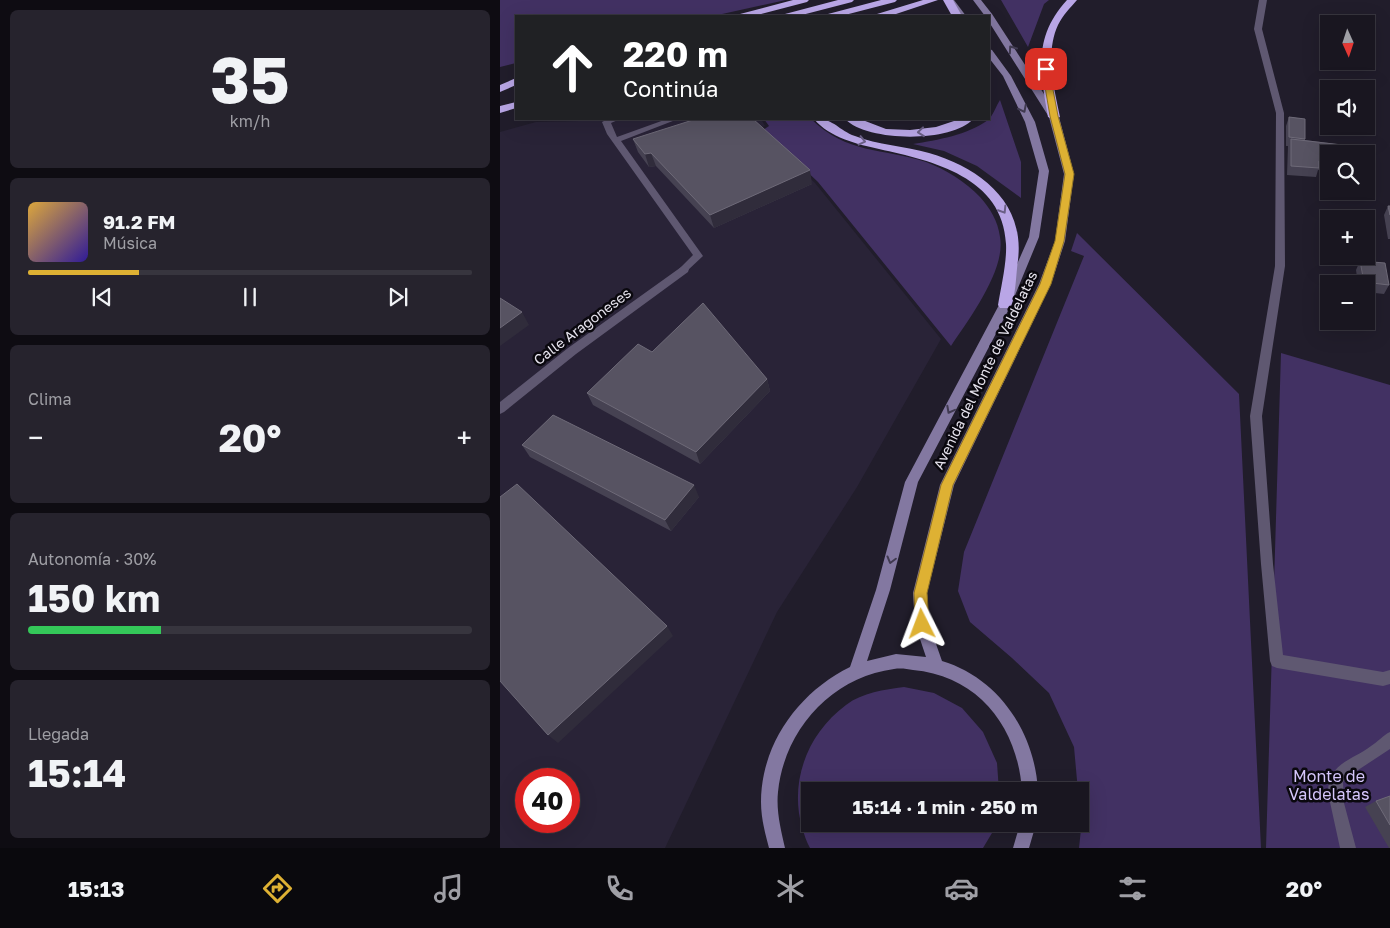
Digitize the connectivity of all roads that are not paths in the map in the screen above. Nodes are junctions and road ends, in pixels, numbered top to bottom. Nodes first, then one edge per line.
1 (804, 0) edge
2 (849, 0) edge
3 (892, 0) edge
4 (932, 0) edge
5 (949, 0) edge
6 (977, 0) edge
7 (1072, 0) edge
8 (1263, 0) edge
9 (747, 15) edge
10 (792, 15) edge
11 (835, 15) edge
12 (883, 15) edge
13 (956, 15) edge
14 (961, 15) edge
15 (988, 15) edge
16 (990, 18) edge
17 (990, 53) edge
18 (515, 73) edge
19 (500, 76) edge
20 (515, 82) edge
21 (500, 89) edge
22 (515, 92) edge
23 (500, 97) edge
24 (515, 104) edge
25 (500, 112) edge
26 (515, 112) edge
27 (1054, 116) junction
28 (613, 120) edge
29 (671, 120) edge
30 (822, 120) edge
31 (853, 120) edge
32 (965, 120) edge
33 (616, 140) junction
34 (684, 269) joint
35 (1005, 305) junction
36 (500, 409) edge
37 (936, 665) junction
38 (856, 671) junction
39 (1390, 677) edge
40 (1389, 744) edge
41 (1030, 782) edge
42 (1026, 832) edge
43 (777, 848) edge
44 (1021, 848) edge
45 (1348, 848) edge

1 - 9 highway
2 - 10 highway
3 - 11 highway
4 - 12 highway
5 - 13 highway
5 - 14 street
6 - 15 street, Avenida del Monte de Valdelatas
7 - 27 highway
8 - 39 lane
27 -> 16 street, Avenida del Monte de Valdelatas
17 -> 35 street, Avenida del Monte de Valdelatas
18 - 19 highway
20 - 21 highway
22 - 23 highway
24 - 25 highway
25 - 26 highway
27 - 37 street, Avenida del Monte de Valdelatas
28 - 33 lane
29 - 33 lane
30 -> 35 highway
32 -> 31 highway
33 - 34 lane
34 - 36 street, Calle Aragoneses
35 -> 38 street, Avenida del Monte de Valdelatas
37 - 38 street
37 - 41 street
38 - 43 street
40 - 45 lane
42 - 44 street

